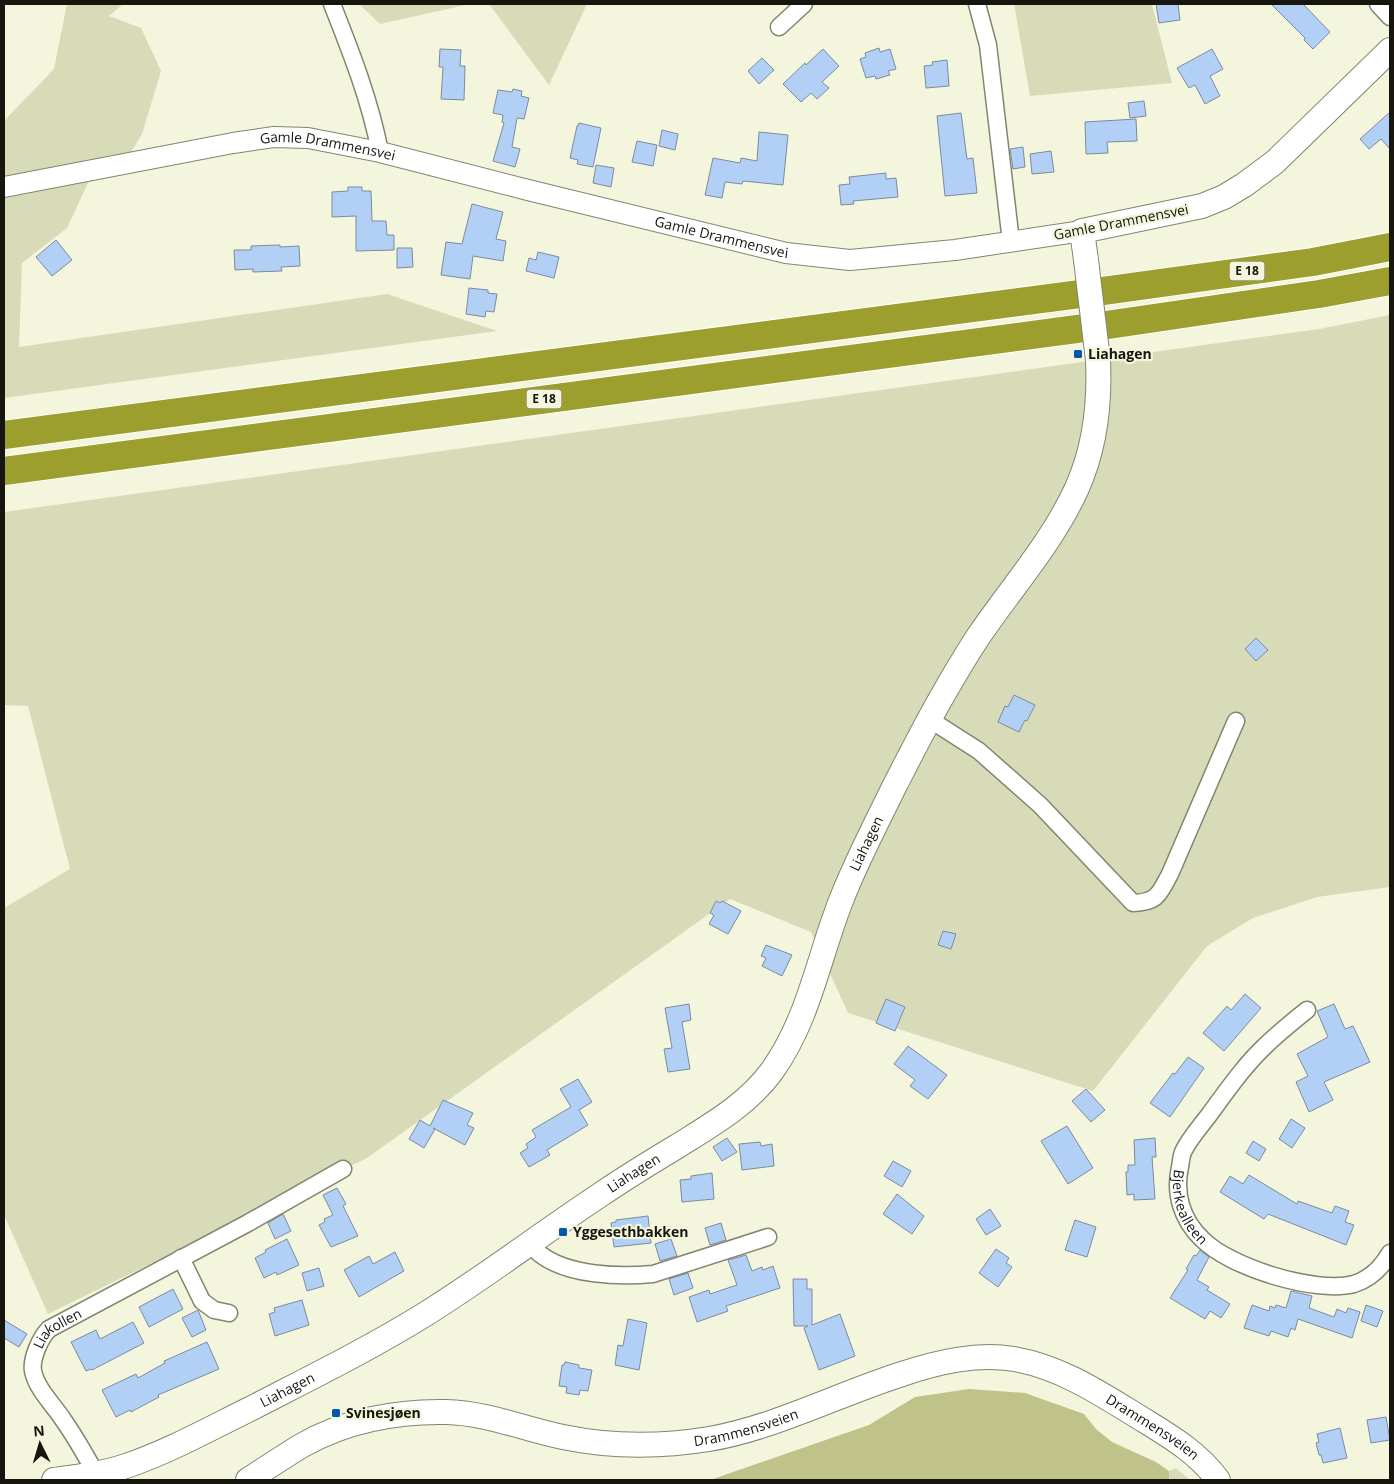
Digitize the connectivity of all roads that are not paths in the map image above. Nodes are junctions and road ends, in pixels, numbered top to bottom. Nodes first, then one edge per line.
1 (332, 4) edge
2 (804, 4) edge
3 (977, 4) edge
4 (1378, 4) edge
5 (1390, 17) edge
6 (779, 27) dead end
7 (1390, 50) edge
8 (380, 152) junction
9 (4, 187) edge
10 (1082, 232) junction
11 (1011, 242) junction
12 (1390, 247) edge
13 (1390, 281) edge
14 (4, 436) edge
15 (4, 471) edge
16 (929, 718) junction
17 (1236, 721) dead end
18 (1306, 1010) dead end
19 (343, 1170) dead end
20 (768, 1237) dead end
21 (529, 1243) junction
22 (1390, 1253) edge
23 (181, 1258) junction
24 (229, 1313) dead end
25 (96, 1474) junction
26 (54, 1480) edge
27 (248, 1480) edge
28 (1218, 1480) edge

1 - 8 street
2 - 6 street
3 - 11 street
4 - 5 street
7 - 10 main road, Gamle Drammensvei
8 - 9 street, Gamle Drammensvei
8 - 11 street, Gamle Drammensvei
10 - 11 street, Gamle Drammensvei
10 - 16 main road, Liahagen, bridge
12 - 14 highway, E 18
13 - 15 highway, E 18
16 - 17 street
16 - 21 main road, Liahagen
18 - 22 street, Bjerkealleen
19 - 23 street, Liakollen
20 - 21 street
21 - 25 main road, Liahagen
23 - 24 street
23 - 25 street, Liakollen
25 - 26 main road, Liahagen
27 - 28 main road, Drammensveien

